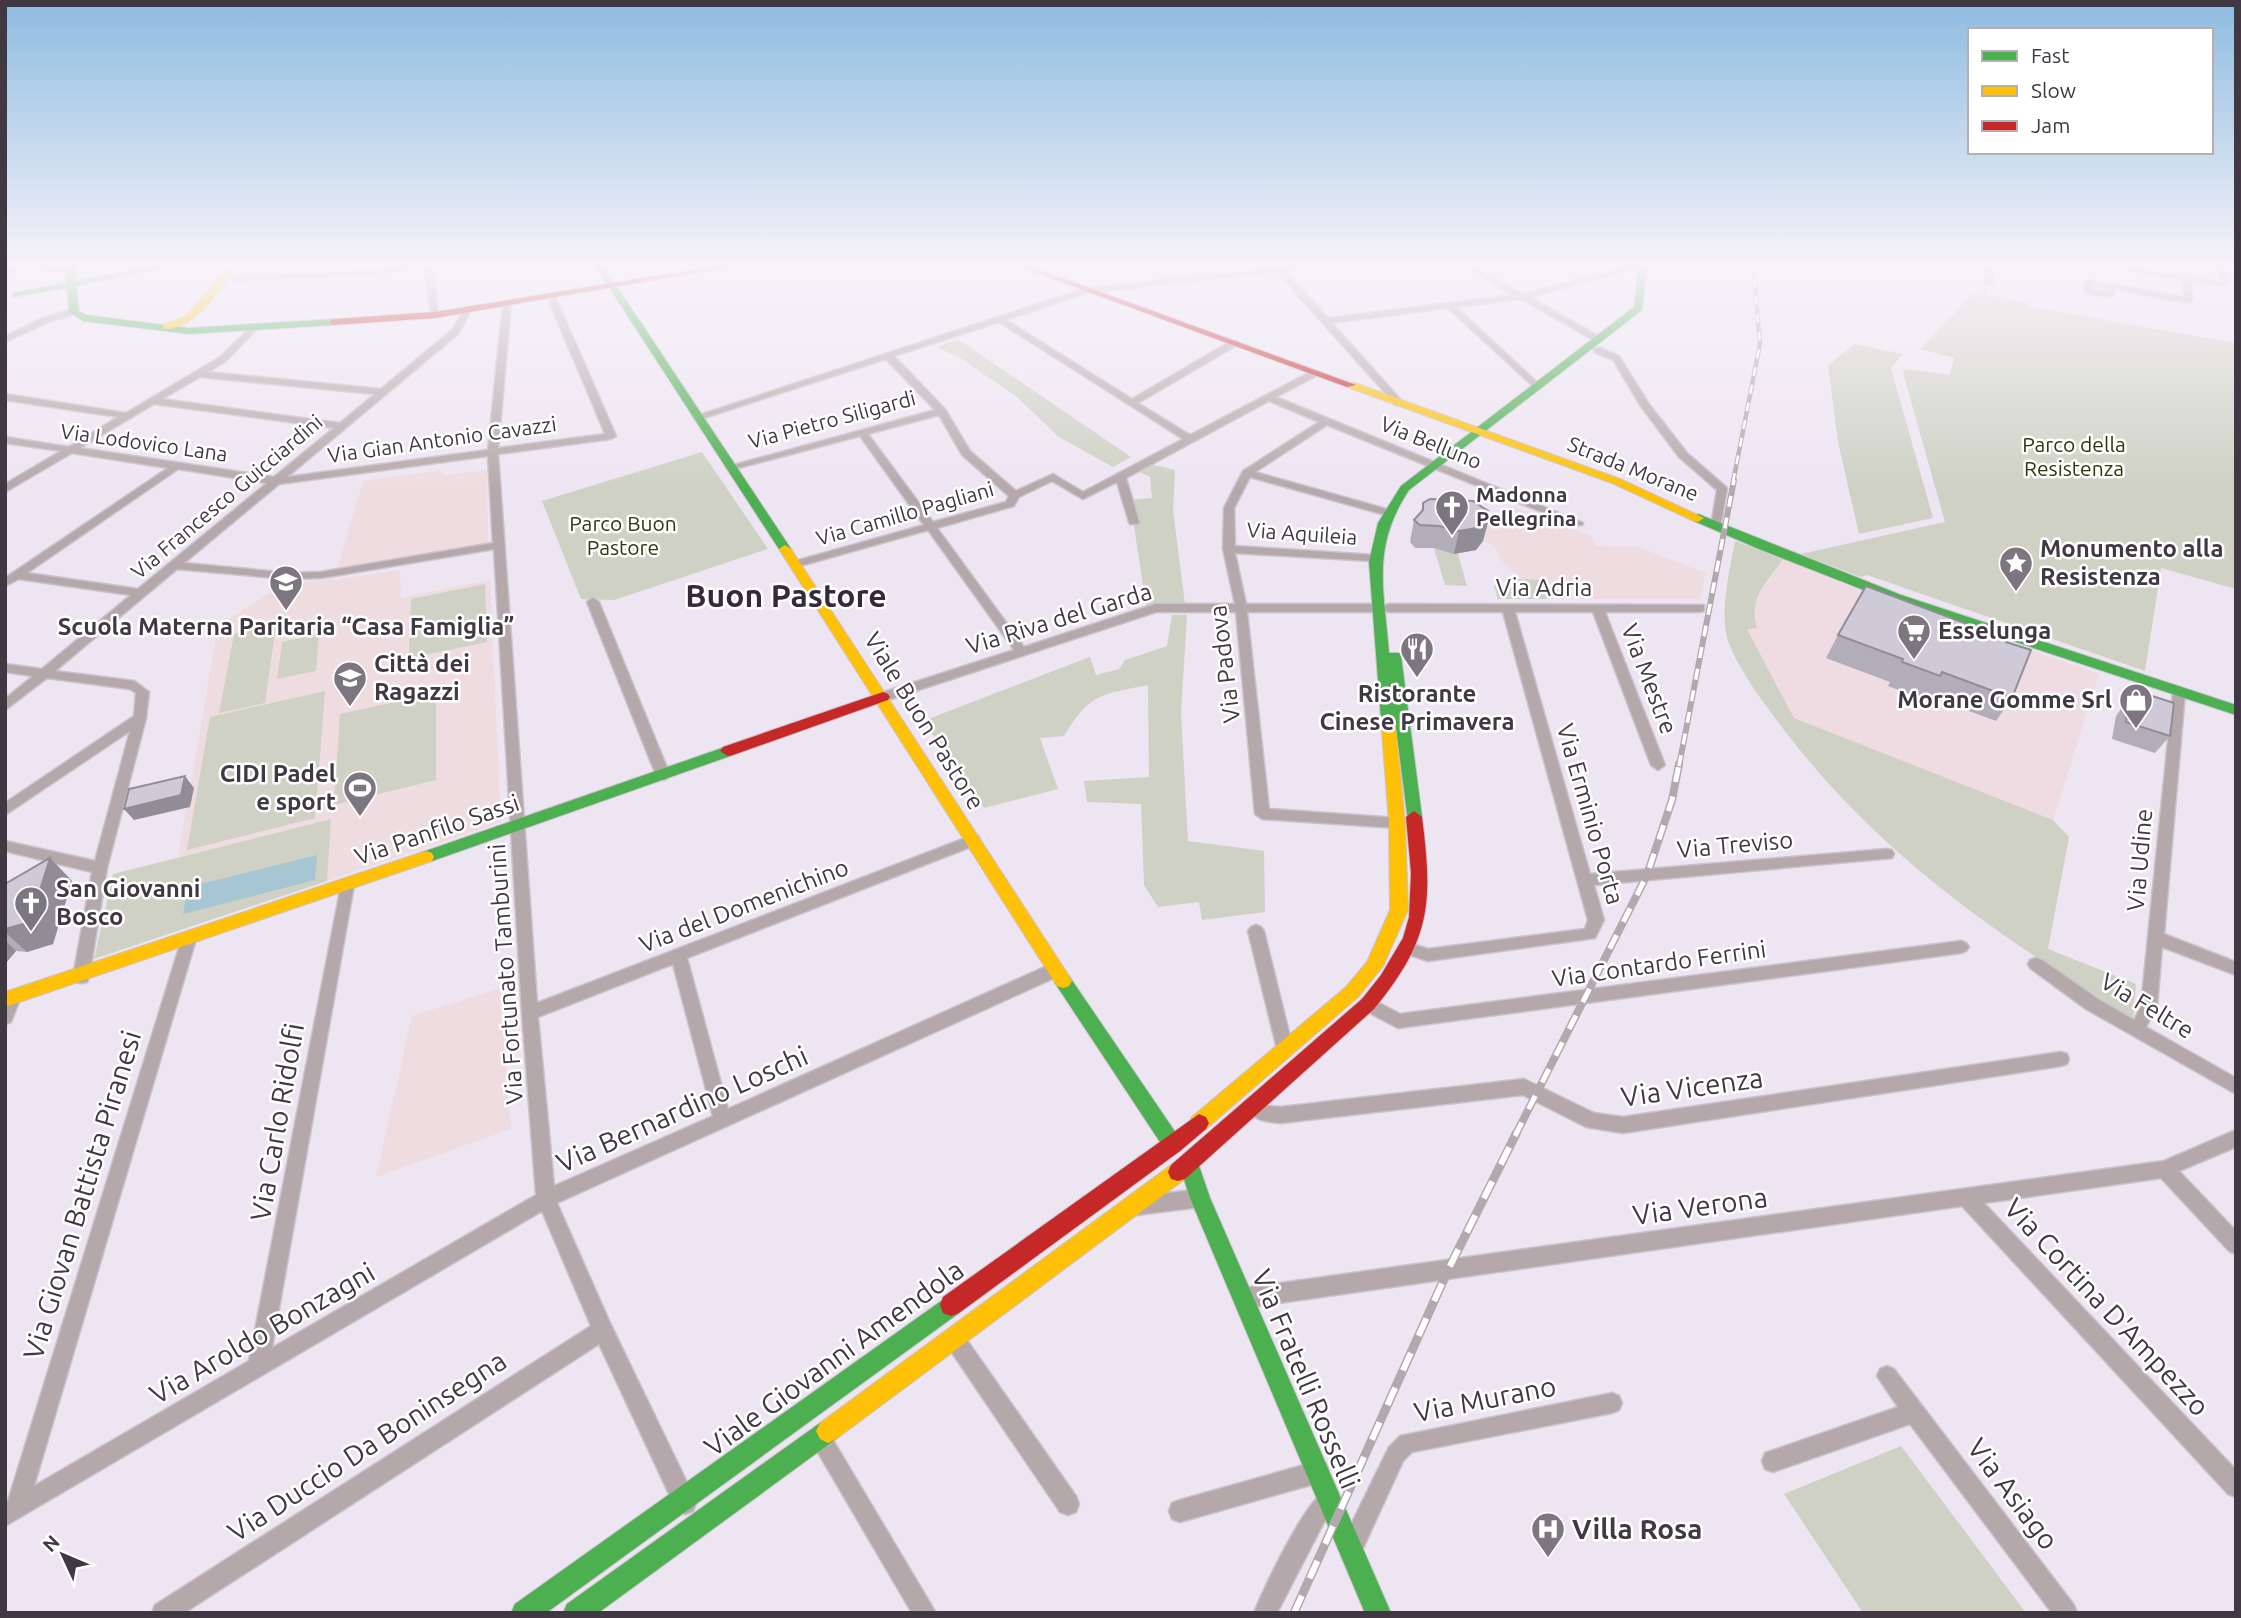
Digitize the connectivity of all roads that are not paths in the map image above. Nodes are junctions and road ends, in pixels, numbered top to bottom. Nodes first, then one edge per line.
1 (242, 340) edge
2 (446, 340) edge
3 (503, 340) edge
4 (570, 340) edge
5 (647, 340) edge
6 (942, 340) edge
7 (1032, 340) edge
8 (1224, 340) edge
9 (1343, 340) edge
10 (1487, 340) edge
11 (1589, 340) edge
12 (1605, 340) edge
13 (1234, 343) junction
14 (1597, 345) junction
15 (889, 357) junction
16 (1315, 373) junction
17 (199, 374) junction
18 (1541, 388) junction
19 (384, 392) junction
20 (5, 397) edge
21 (1269, 398) junction
22 (154, 401) junction
23 (1131, 403) junction
24 (1399, 403) junction
25 (942, 411) junction
26 (128, 416) junction
27 (698, 417) junction
28 (1326, 421) junction
29 (342, 426) junction
30 (862, 432) junction
31 (1482, 433) junction
32 (1188, 438) junction
33 (8, 443) edge
34 (69, 452) junction
35 (492, 453) junction
36 (731, 467) junction
37 (1440, 467) junction
38 (174, 468) junction
39 (1247, 474) junction
40 (1120, 476) junction
41 (278, 481) junction
42 (5, 489) edge
43 (1015, 495) junction
44 (1391, 514) junction
45 (1134, 522) dead end
46 (1578, 523) dead end
47 (1716, 526) junction
48 (929, 527) junction
49 (499, 545) junction
50 (1229, 549) junction
51 (1379, 559) junction
52 (796, 564) junction
53 (177, 566) junction
54 (17, 575) junction
55 (5, 583) edge
56 (142, 593) junction
57 (593, 602) dead end
58 (1241, 607) junction
59 (1382, 608) junction
60 (1700, 608) dead end
61 (1508, 609) junction
62 (1598, 609) junction
63 (1021, 651) junction
64 (5, 668) edge
65 (43, 674) junction
66 (2179, 692) junction
67 (883, 697) junction
68 (5, 706) edge
69 (2236, 710) edge
70 (139, 718) junction
71 (1658, 765) dead end
72 (663, 775) junction
73 (5, 810) edge
74 (1397, 822) junction
75 (1415, 824) junction
76 (519, 825) junction
77 (973, 840) junction
78 (5, 846) edge
79 (1887, 854) dead end
80 (100, 868) junction
81 (1586, 880) junction
82 (347, 885) junction
83 (1256, 931) dead end
84 (188, 939) junction
85 (2156, 939) junction
86 (1387, 941) junction
87 (1961, 947) dead end
88 (1409, 949) junction
89 (679, 957) junction
90 (2036, 964) dead end
91 (2236, 969) edge
92 (1055, 970) junction
93 (81, 977) junction
94 (1352, 992) junction
95 (9, 1000) edge
96 (1368, 1004) junction
97 (530, 1013) junction
98 (5, 1017) edge
99 (2137, 1029) junction
100 (1285, 1049) junction
101 (2061, 1059) dead end
102 (2236, 1087) edge
103 (1255, 1107) junction
104 (723, 1121) junction
105 (2236, 1138) edge
106 (1173, 1145) junction
107 (1189, 1164) junction
108 (2165, 1169) junction
109 (1966, 1197) junction
110 (1200, 1198) junction
111 (547, 1199) junction
112 (1135, 1206) junction
113 (2236, 1245) edge
114 (1244, 1298) junction
115 (603, 1330) junction
116 (955, 1340) junction
117 (258, 1368) junction
118 (1887, 1376) dead end
119 (1612, 1403) dead end
120 (1913, 1412) junction
121 (820, 1437) junction
122 (1773, 1461) dead end
123 (1318, 1472) junction
124 (2236, 1486) edge
125 (683, 1499) junction
126 (1328, 1500) junction
127 (1068, 1504) dead end
128 (11, 1511) edge
129 (1180, 1511) dead end
130 (696, 1526) junction
131 (1350, 1550) junction
132 (163, 1613) edge
133 (524, 1613) edge
134 (576, 1613) edge
135 (925, 1613) edge
136 (1265, 1613) edge
137 (1378, 1613) edge
138 (2066, 1613) edge

1 - 17 street
2 - 19 street, Via Francesco Guicciardini
3 - 35 street, Via Fortunato Tamburini
4 - 35 street, Via Gian Antonio Cavazzi
5 - 27 street, Viale Buon Pastore
6 - 15 street
7 - 23 street
8 - 13 street, Strada Morane
9 - 24 street
10 - 18 street
11 - 14 street
12 - 14 street
13 - 16 street, Strada Morane
13 - 23 street
14 - 18 street
14 - 47 street
15 - 25 street
15 - 27 street
16 - 21 street, Via Camillo Pagliani
16 - 24 street, Strada Morane
17 - 19 street
17 - 22 street
18 - 31 street
19 - 29 street, Via Francesco Guicciardini
20 - 26 street
21 - 28 street, Via Belluno
21 - 32 street, Via Camillo Pagliani
22 - 26 street
22 - 29 street
23 - 32 street
24 - 31 street, Strada Morane
25 - 30 street, Via Pietro Siligardi
25 - 43 street
26 - 34 street
27 - 36 street, Viale Buon Pastore
28 - 37 street, Via Belluno
28 - 39 street, Via Padova
29 - 41 street, Via Francesco Guicciardini
30 - 36 street, Via Pietro Siligardi
30 - 48 street
31 - 37 street
31 - 47 street, Strada Morane
32 - 40 street, Via Camillo Pagliani
33 - 34 street, Via Lodovico Lana
34 - 38 street, Via Lodovico Lana
34 - 42 street
35 - 41 street, Via Gian Antonio Cavazzi
35 - 49 street, Via Fortunato Tamburini
36 - 52 street, Viale Buon Pastore
37 - 44 street
37 - 46 street, Via Belluno
38 - 41 street, Via Lodovico Lana
38 - 54 street
39 - 44 street
39 - 50 street, Via Padova
40 - 43 street, Via Camillo Pagliani
40 - 45 street
41 - 53 street, Via Francesco Guicciardini
43 - 48 street, Via Camillo Pagliani
44 - 51 street
47 - 66 street, Strada Morane
48 - 52 street, Via Camillo Pagliani
48 - 63 street
49 - 53 street
49 - 76 street, Via Fortunato Tamburini
50 - 51 street, Via Aquileia
50 - 58 street, Via Padova
51 - 59 street
52 - 67 street, Viale Buon Pastore
53 - 56 street, Via Francesco Guicciardini
54 - 55 street
54 - 56 street
56 - 65 street, Via Francesco Guicciardini
57 - 72 street
58 - 59 street, Via Riva del Garda
58 - 63 street, Via Riva del Garda
58 - 74 street, Via Padova
59 - 61 street, Via Adria
59 - 74 street, Viale Giovanni Amendola
59 - 75 street
60 - 62 street, Via Adria
61 - 62 street, Via Adria
61 - 81 street, Via Erminio Porta
62 - 71 street, Via Mestre
63 - 67 street, Via Riva del Garda
64 - 65 street
65 - 68 street, Via Francesco Guicciardini
65 - 70 street
66 - 69 street, Strada Morane
66 - 85 street, Via Udine
67 - 72 street, Via Panfilo Sassi
67 - 77 street, Viale Buon Pastore
70 - 73 street
70 - 80 street
72 - 76 street, Via Panfilo Sassi
74 - 75 street
74 - 86 street, Viale Giovanni Amendola
75 - 88 street
76 - 82 street, Via Panfilo Sassi
76 - 97 street, Via Fortunato Tamburini
77 - 89 street, Via del Domenichino
77 - 92 street, Viale Buon Pastore
78 - 80 street
79 - 81 street, Via Treviso
80 - 93 street
81 - 88 street, Via Erminio Porta
82 - 84 street, Via Panfilo Sassi
82 - 117 street, Via Carlo Ridolfi
83 - 100 street
84 - 93 street, Via Panfilo Sassi
84 - 128 street, Via Giovan Battista Piranesi
85 - 91 street
85 - 99 street, Via Udine
86 - 88 street
86 - 94 street, Viale Giovanni Amendola
87 - 96 street, Via Contardo Ferrini
88 - 96 street
89 - 97 street, Via del Domenichino
89 - 104 street
90 - 99 street, Via Feltre
92 - 104 street, Via Bernardino Loschi
92 - 106 street, Viale Buon Pastore
93 - 95 street, Via Panfilo Sassi
94 - 96 street
94 - 100 street, Viale Giovanni Amendola
95 - 98 street
96 - 103 street
97 - 111 street, Via Fortunato Tamburini
99 - 102 street, Via Feltre
100 - 106 street, Viale Giovanni Amendola
101 - 103 street, Via Vicenza
103 - 107 street
104 - 111 street, Via Bernardino Loschi
105 - 108 street, Via Verona
106 - 107 street
106 - 125 street, Viale Giovanni Amendola
107 - 110 street, Via Fratelli Rosselli
107 - 112 street
108 - 109 street, Via Verona
108 - 113 street
109 - 114 street, Via Verona
109 - 124 street, Via Cortina D'Ampezzo
110 - 112 street
110 - 114 street, Via Fratelli Rosselli
111 - 115 street, Via Fortunato Tamburini
111 - 117 street, Via Aroldo Bonzagni
112 - 116 street
114 - 123 street, Via Fratelli Rosselli
115 - 125 street, Via Fortunato Tamburini
115 - 132 street, Via Duccio Da Boninsegna
116 - 121 street
116 - 127 street
117 - 128 street, Via Aroldo Bonzagni
118 - 120 street, Via Asiago
119 - 131 street, Via Murano
120 - 122 street
120 - 138 street, Via Asiago
121 - 130 street
121 - 135 street
123 - 126 street, Via Fratelli Rosselli
123 - 129 street
125 - 130 street, Via Fortunato Tamburini
125 - 133 street, Viale Giovanni Amendola
126 - 131 street, Via Fratelli Rosselli
126 - 136 street
130 - 134 street
131 - 137 street, Via Fratelli Rosselli

